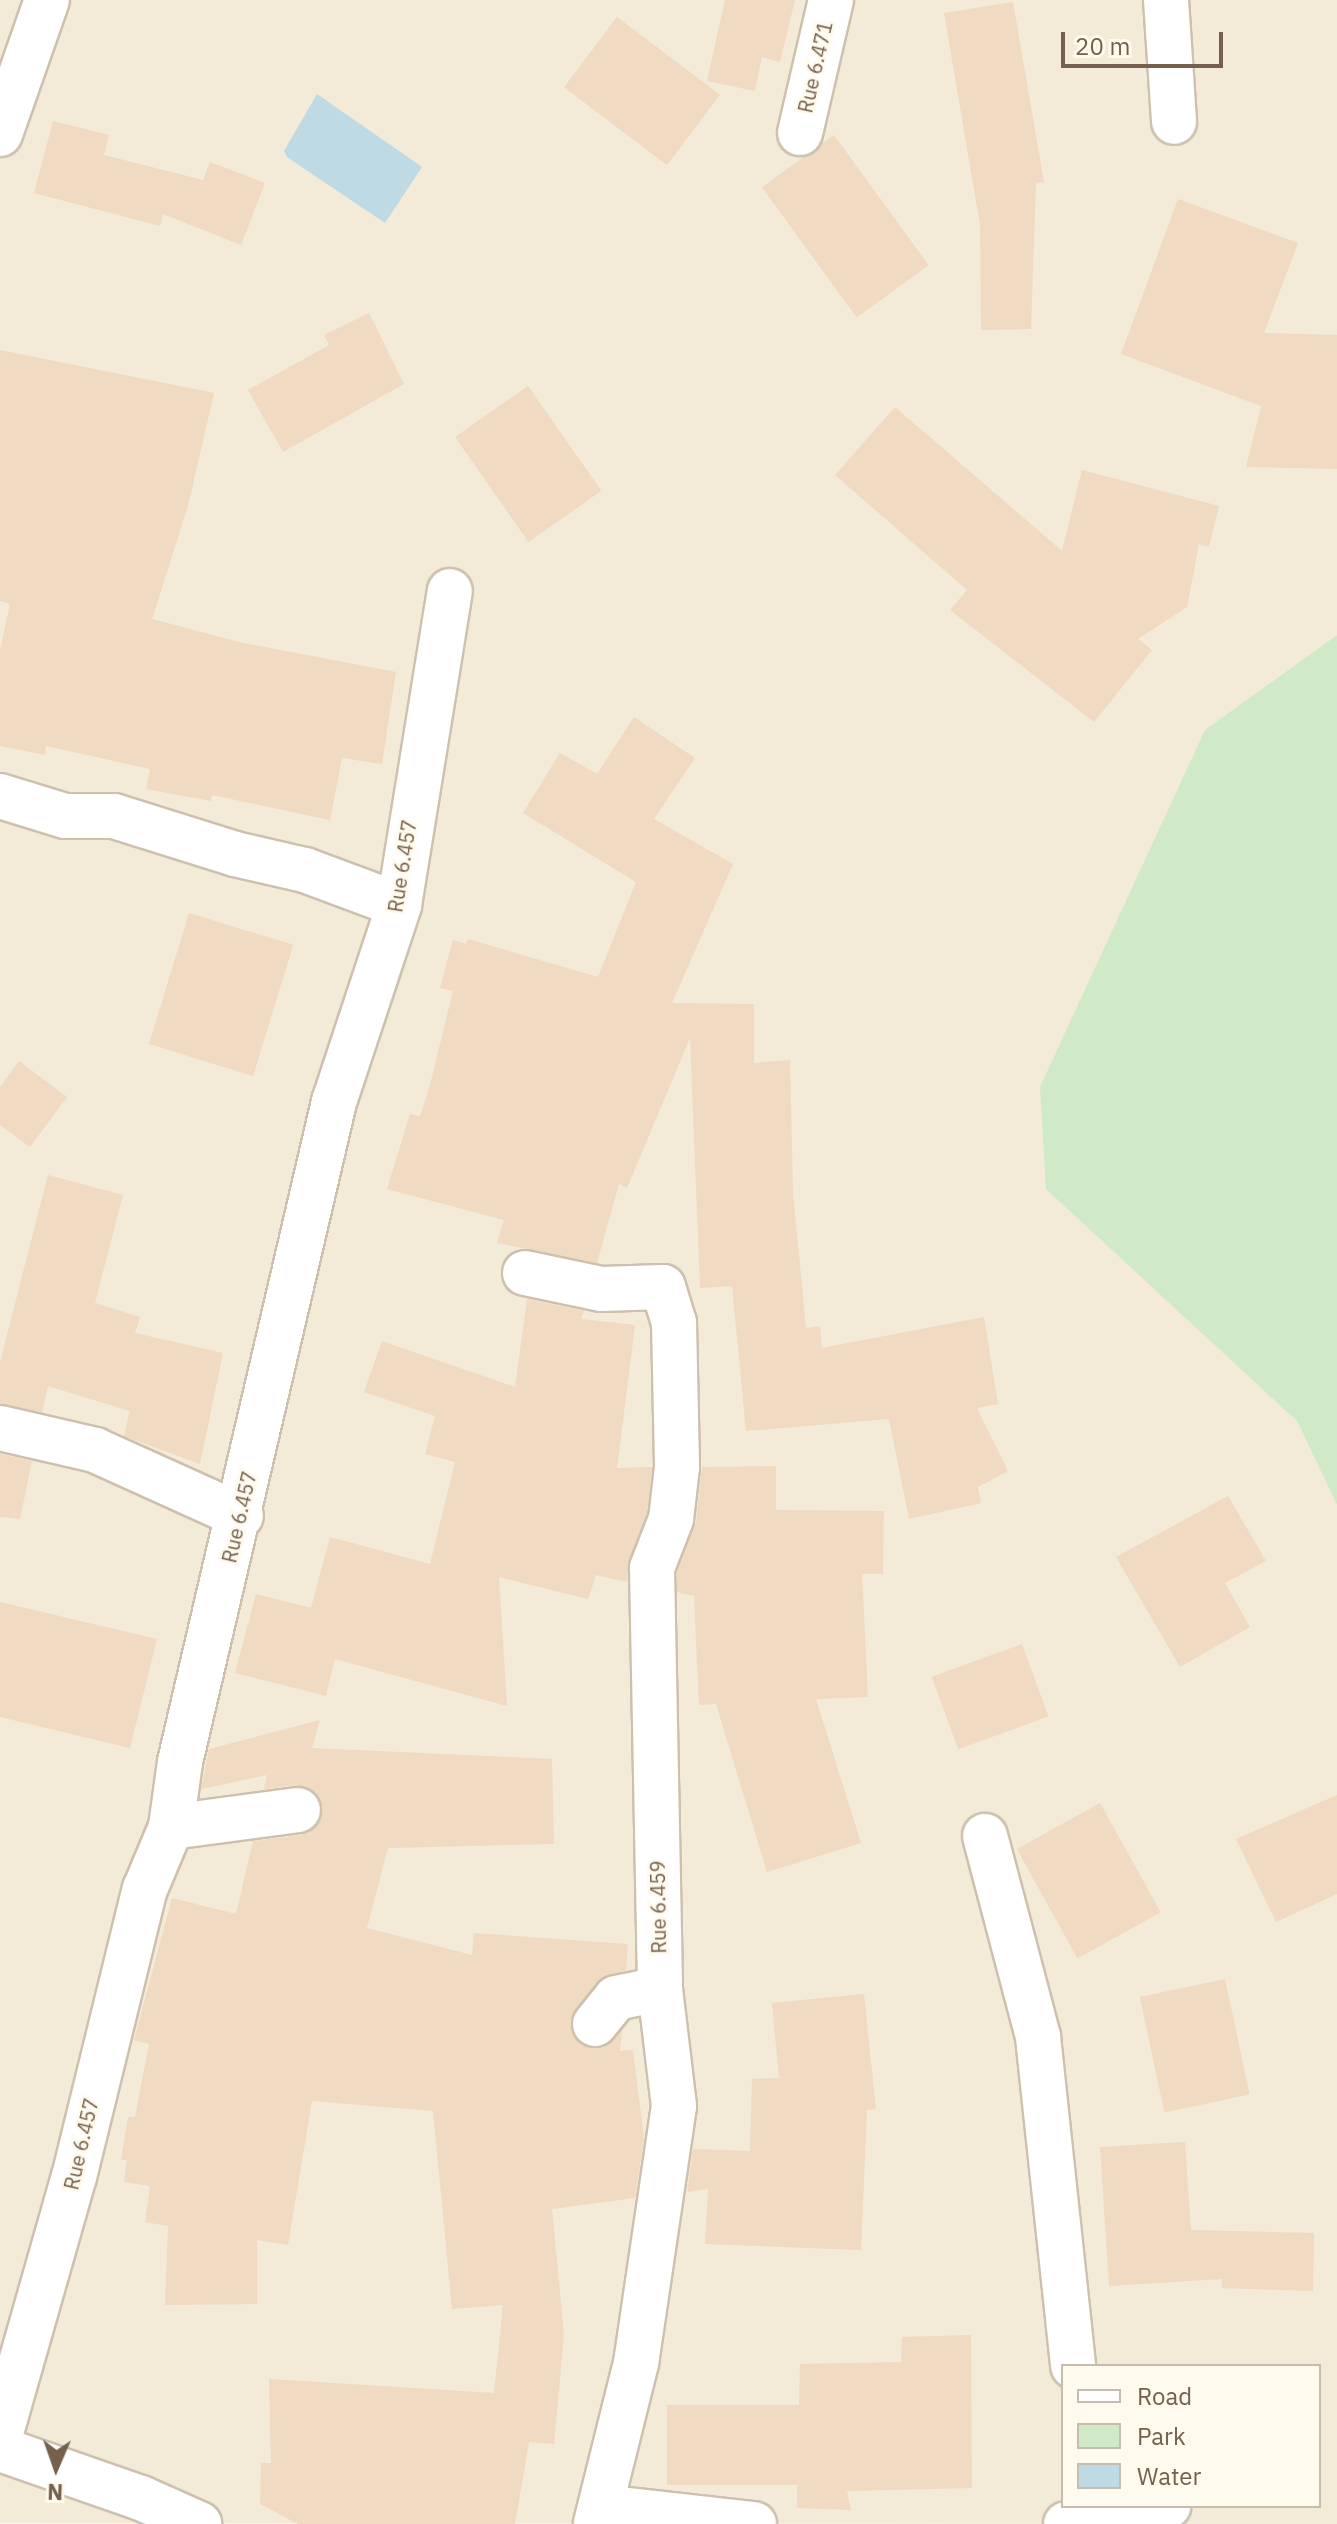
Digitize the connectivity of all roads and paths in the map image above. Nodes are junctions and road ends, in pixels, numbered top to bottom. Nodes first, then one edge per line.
1 (47, 0) edge
2 (831, 0) edge
3 (1166, 0) edge
4 (1174, 122) dead end
5 (800, 133) dead end
6 (0, 134) edge
7 (450, 591) dead end
8 (0, 796) edge
9 (399, 905) junction
10 (525, 1273) dead end
11 (0, 1428) edge
12 (241, 1516) junction
13 (298, 1810) dead end
14 (171, 1827) junction
15 (985, 1836) dead end
16 (660, 1989) junction
17 (595, 2024) dead end
18 (1073, 2364) edge
19 (0, 2436) edge
20 (0, 2449) edge
21 (1157, 2508) edge
22 (599, 2516) edge
23 (199, 2524) edge
24 (754, 2524) edge
25 (1066, 2524) edge

1 - 6 street
2 - 5 street, Rue 6.471
3 - 4 street
7 - 9 street, Rue 6.457
8 - 9 street
9 - 12 street, Rue 6.457
10 - 16 street, Rue 6.459
11 - 12 street
12 - 14 street, Rue 6.457
13 - 14 street
14 - 19 street, Rue 6.457
15 - 18 street
16 - 17 street
16 - 22 street, Rue 6.459
20 - 23 street
21 - 25 street
22 - 24 street

